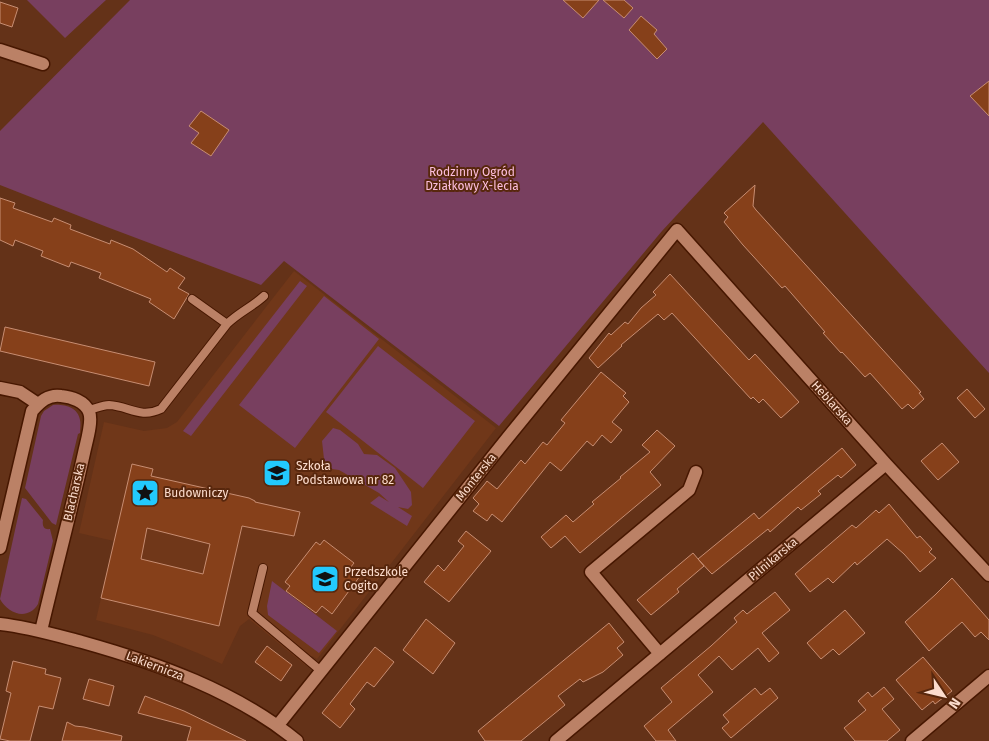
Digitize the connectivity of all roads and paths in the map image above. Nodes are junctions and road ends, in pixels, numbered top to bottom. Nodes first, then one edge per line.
1 (0, 50) edge
2 (43, 64) dead end
3 (677, 230) joint
4 (264, 296) dead end
5 (192, 299) dead end
6 (227, 324) junction
7 (0, 388) edge
8 (38, 404) junction
9 (89, 410) junction
10 (886, 464) junction
11 (696, 472) dead end
12 (0, 548) edge
13 (263, 568) dead end
14 (989, 575) edge
15 (0, 624) edge
16 (41, 630) junction
17 (660, 654) junction
18 (321, 671) junction
19 (989, 676) edge
20 (278, 725) junction
21 (297, 741) edge
22 (556, 741) edge
23 (912, 741) edge

1 - 2 street
3 - 10 street, Heblarska
3 - 18 street, Monterska
4 - 6 lane
5 - 6 lane
6 - 9 lane
7 - 8 street
8 - 9 street
8 - 12 street
9 - 16 street, Blacharska
10 - 14 street, Heblarska
10 - 17 street, Pilnikarska
11 - 17 street
13 - 18 lane
15 - 16 street, Lakiernicza
16 - 20 street, Lakiernicza
17 - 22 street, Pilnikarska
18 - 20 street, Monterska
19 - 23 street
20 - 21 street, Lakiernicza

